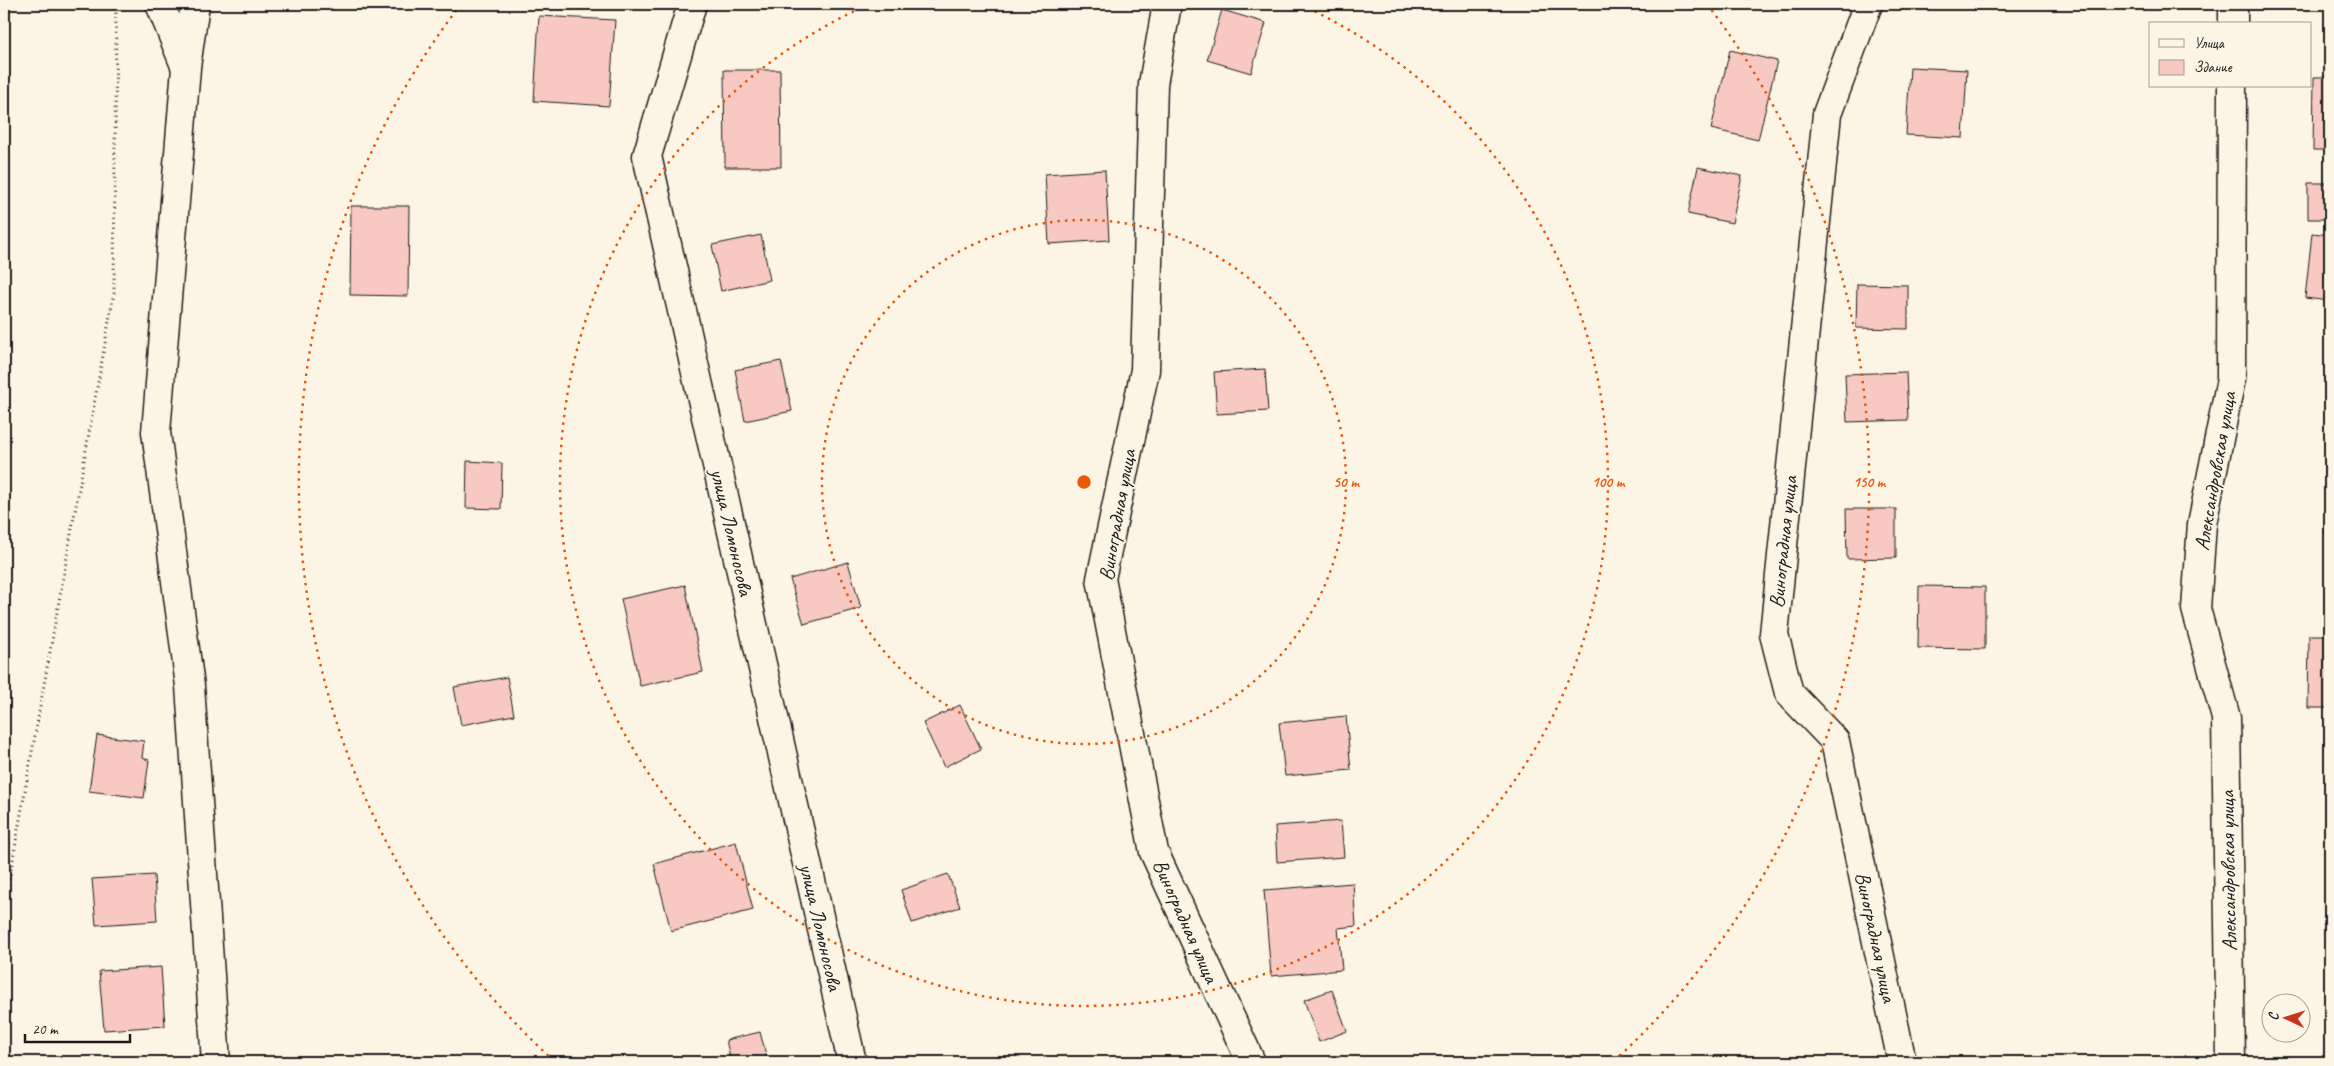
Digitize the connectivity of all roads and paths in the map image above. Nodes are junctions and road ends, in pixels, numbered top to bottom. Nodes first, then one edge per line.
1 (116, 4) edge
2 (160, 4) edge
3 (195, 4) edge
4 (692, 4) edge
5 (1168, 4) edge
6 (1868, 4) edge
7 (2233, 4) edge
8 (2232, 22) edge
9 (186, 68) junction
10 (2232, 88) edge
11 (4, 909) edge
12 (216, 1062) edge
13 (852, 1062) edge
14 (1251, 1062) edge
15 (1902, 1062) edge
16 (2231, 1062) edge

1 - 11 path
2 - 9 street
3 - 9 street
4 - 13 street, улица Ломоносова
5 - 14 street, Виноградная улица
6 - 15 street, Виноградная улица
7 - 8 street
9 - 12 street
10 - 16 street, Александровская улица

